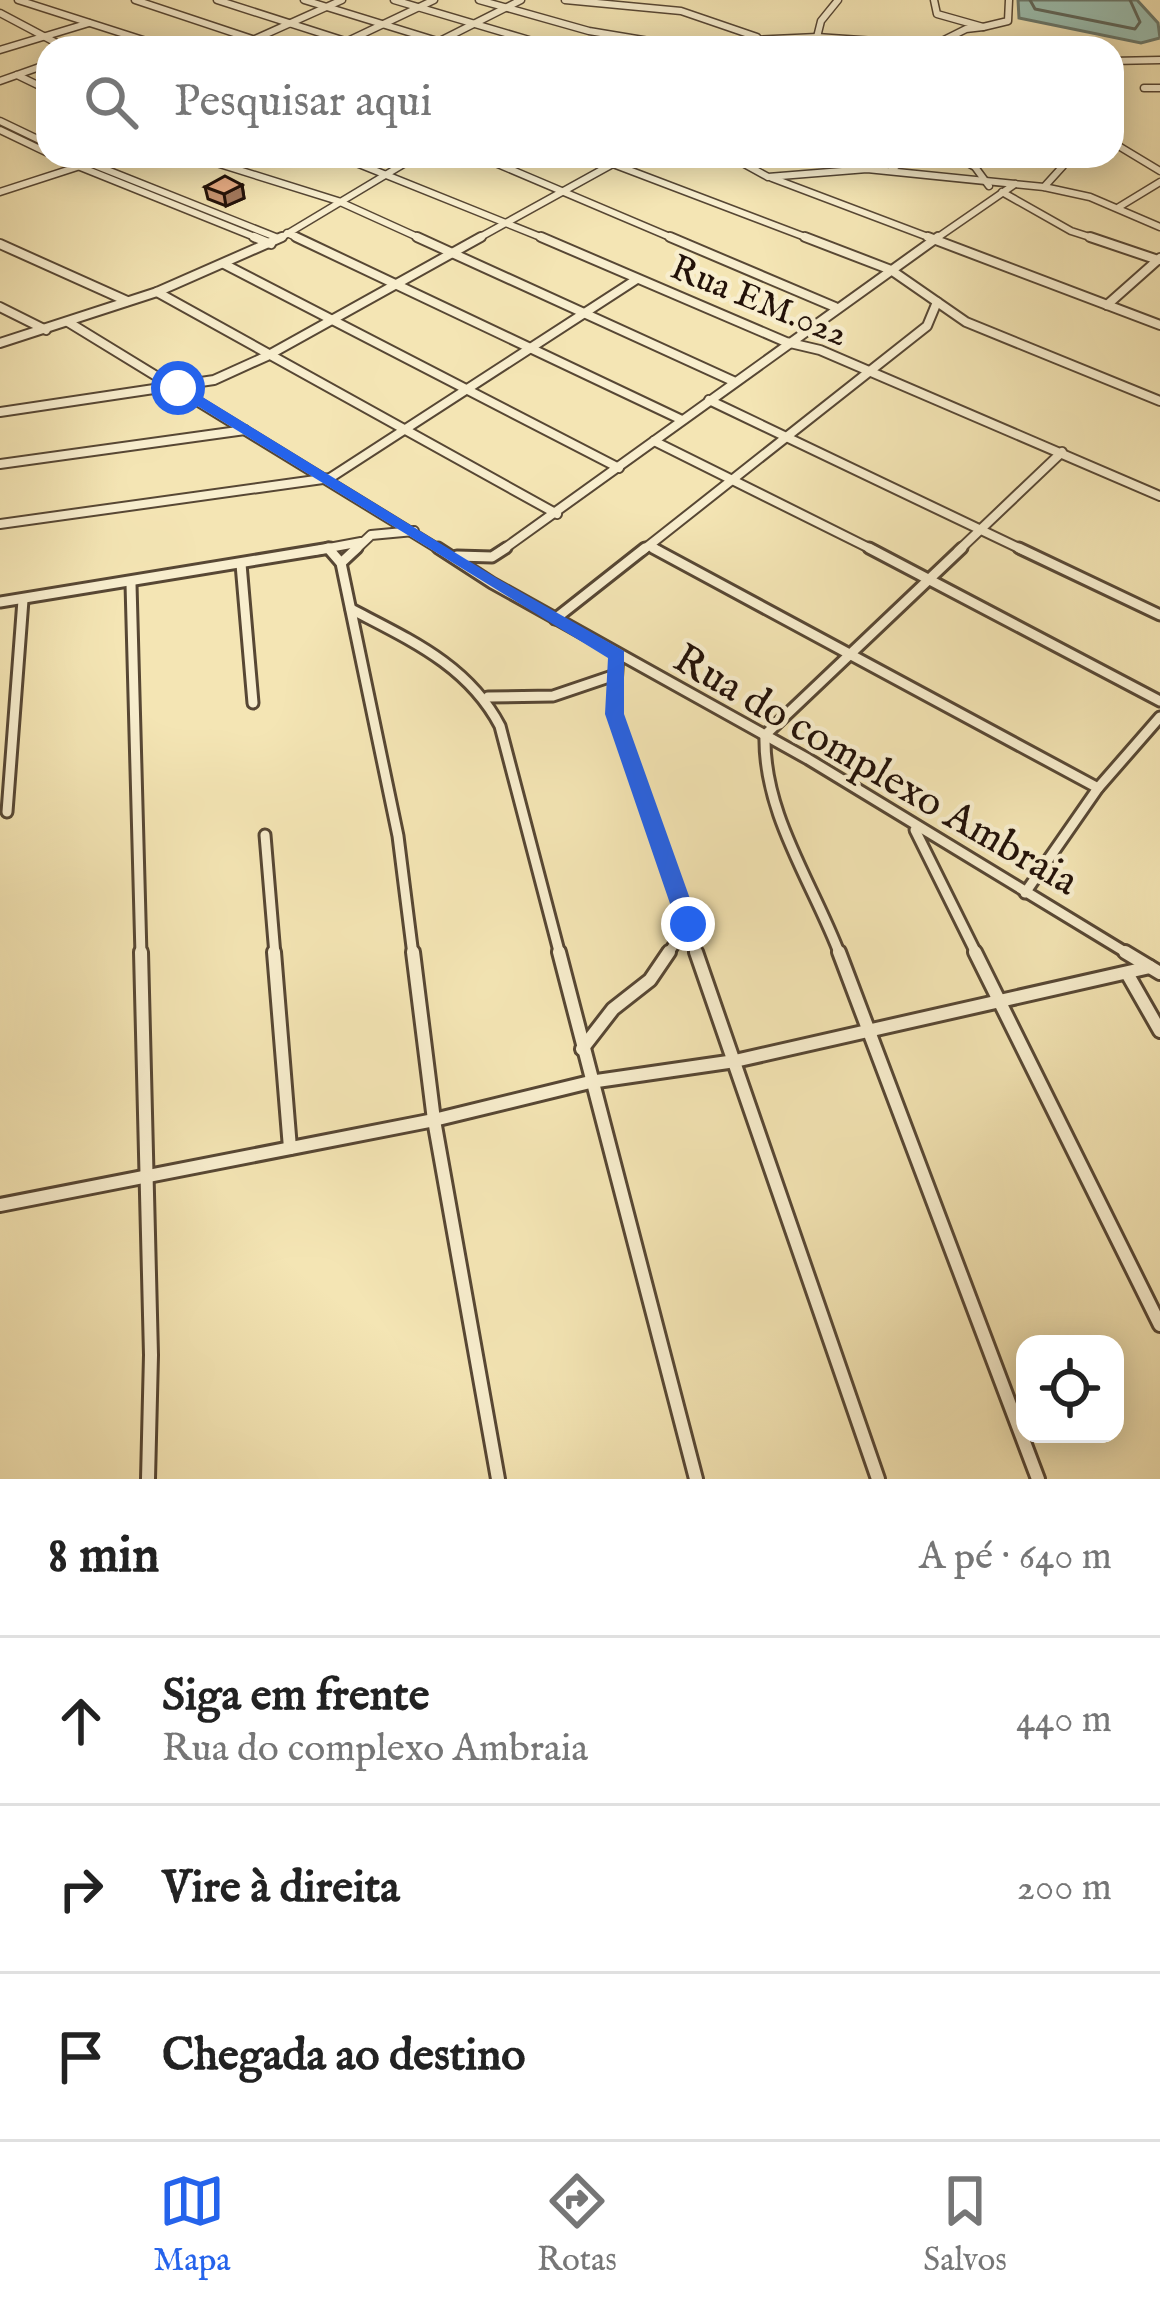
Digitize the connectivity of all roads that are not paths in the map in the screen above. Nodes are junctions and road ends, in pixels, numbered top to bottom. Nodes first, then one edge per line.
1 (18, 0) edge
2 (135, 0) edge
3 (157, 0) edge
4 (217, 0) edge
5 (246, 0) edge
6 (304, 0) edge
7 (342, 0) edge
8 (394, 0) edge
9 (434, 0) edge
10 (479, 0) edge
11 (521, 0) edge
12 (566, 0) edge
13 (681, 0) edge
14 (838, 0) edge
15 (934, 0) edge
16 (1010, 0) edge
17 (29, 3) junction
18 (147, 4) junction
19 (233, 5) junction
20 (326, 7) junction
21 (417, 8) junction
22 (506, 8) junction
23 (669, 9) junction
24 (0, 13) edge
25 (85, 22) junction
26 (292, 23) junction
27 (382, 24) junction
28 (473, 24) junction
29 (983, 27) junction
30 (42, 35) junction
31 (39, 36) edge
32 (130, 36) edge
33 (246, 36) edge
34 (262, 36) edge
35 (331, 36) edge
36 (357, 36) edge
37 (422, 36) edge
38 (449, 36) edge
39 (516, 36) edge
40 (616, 36) edge
41 (754, 36) edge
42 (817, 36) edge
43 (952, 36) edge
44 (36, 37) edge
45 (0, 48) edge
46 (1124, 61) edge
47 (1160, 61) edge
48 (36, 68) edge
49 (17, 75) junction
50 (0, 81) edge
51 (36, 84) edge
52 (1144, 88) dead end
53 (1160, 88) edge
54 (0, 125) edge
55 (36, 139) edge
56 (36, 146) edge
57 (1124, 149) edge
58 (73, 168) edge
59 (79, 168) edge
60 (97, 168) edge
61 (232, 168) edge
62 (376, 168) edge
63 (395, 168) edge
64 (507, 168) edge
65 (605, 168) edge
66 (623, 168) edge
67 (752, 168) edge
68 (891, 168) edge
69 (976, 168) edge
70 (1061, 168) edge
71 (1160, 170) edge
72 (886, 171) junction
73 (388, 172) junction
74 (768, 177) junction
75 (1160, 182) edge
76 (988, 183) junction
77 (1016, 184) junction
78 (1044, 188) junction
79 (562, 191) junction
80 (0, 192) edge
81 (998, 194) junction
82 (338, 201) junction
83 (1119, 207) junction
84 (504, 221) junction
85 (1160, 227) edge
86 (287, 233) junction
87 (931, 239) junction
88 (274, 241) junction
89 (0, 244) edge
90 (450, 252) junction
91 (1159, 259) edge
92 (224, 264) junction
93 (1148, 269) junction
94 (891, 270) junction
95 (1160, 274) edge
96 (637, 279) junction
97 (394, 285) junction
98 (157, 292) junction
99 (127, 301) junction
100 (937, 302) junction
101 (1107, 304) junction
102 (835, 307) junction
103 (0, 308) edge
104 (584, 313) junction
105 (333, 320) junction
106 (68, 322) junction
107 (1160, 325) edge
108 (46, 330) junction
109 (786, 342) junction
110 (0, 344) edge
111 (532, 349) junction
112 (267, 356) junction
113 (871, 372) junction
114 (214, 380) junction
115 (734, 381) junction
116 (178, 388) junction
117 (470, 388) junction
118 (197, 399) junction
119 (710, 400) junction
120 (1160, 400) edge
121 (0, 412) edge
122 (682, 421) junction
123 (245, 430) junction
124 (406, 430) junction
125 (788, 435) junction
126 (654, 441) junction
127 (1062, 452) junction
128 (0, 464) edge
129 (619, 468) junction
130 (331, 478) junction
131 (731, 481) junction
132 (1160, 496) edge
133 (371, 504) junction
134 (557, 514) junction
135 (0, 524) edge
136 (981, 529) junction
137 (414, 531) junction
138 (371, 535) junction
139 (361, 542) junction
140 (650, 546) junction
141 (328, 548) junction
142 (454, 556) junction
143 (492, 557) junction
144 (341, 563) junction
145 (241, 564) junction
146 (930, 578) junction
147 (492, 583) junction
148 (131, 584) junction
149 (22, 599) junction
150 (0, 602) edge
151 (351, 609) junction
152 (1160, 615) edge
153 (555, 620) junction
154 (851, 654) junction
155 (618, 655) junction
156 (615, 675) junction
157 (488, 697) junction
158 (1160, 701) edge
159 (253, 703) dead end
160 (1160, 717) edge
161 (766, 735) junction
162 (1098, 788) junction
163 (7, 812) dead end
164 (913, 827) junction
165 (265, 835) dead end
166 (1025, 893) junction
167 (688, 924) junction
168 (1155, 970) edge
169 (1128, 975) junction
170 (1001, 1003) junction
171 (867, 1028) junction
172 (1160, 1031) edge
173 (582, 1049) junction
174 (735, 1061) junction
175 (590, 1082) junction
176 (434, 1120) junction
177 (290, 1148) junction
178 (144, 1174) junction
179 (0, 1205) edge
180 (1160, 1325) edge
181 (148, 1479) edge
182 (498, 1479) edge
183 (696, 1479) edge
184 (878, 1479) edge
185 (1038, 1479) edge

1 - 17 street
2 - 18 street
3 - 18 street
4 - 19 street
5 - 19 street
6 - 20 street
7 - 20 street
8 - 21 street
9 - 21 street
10 - 22 street
11 - 22 street
12 - 23 street
13 - 23 street
14 - 42 street
15 - 29 street
16 - 29 street
17 - 24 street
17 - 25 street
18 - 33 street
19 - 26 street
20 - 26 street
20 - 27 street
21 - 27 street
21 - 28 street
22 - 28 street
22 - 40 street
23 - 41 street
24 - 30 street
25 - 30 street
25 - 32 street
26 - 34 street
26 - 35 street
27 - 36 street
27 - 37 street
28 - 38 street
28 - 39 street
29 - 43 street
30 - 31 street
44 - 45 street
46 - 47 street
48 - 49 street
49 - 50 street
49 - 51 street
52 - 53 street
54 - 55 street
54 - 56 street
57 - 71 street
58 - 80 street
59 - 88 street
60 - 88 street
61 - 82 street
62 - 73 street, Rua EM.022
63 - 73 street
64 - 79 street
65 - 79 street
66 - 94 street
67 - 74 street
68 - 72 street
69 - 76 street
70 - 78 street
72 - 74 street
72 - 76 street
73 - 82 street
73 - 84 street, Rua EM.022
74 - 87 street
75 - 83 street
76 - 77 street
76 - 81 street
77 - 78 street
77 - 81 street
78 - 83 street
79 - 84 street
79 - 102 street
81 - 87 street
81 - 91 street
82 - 86 street
82 - 90 street
83 - 85 street
84 - 90 street
84 - 96 street, Rua EM.022
86 - 88 street
86 - 97 street
87 - 94 street
87 - 101 street
88 - 92 street
89 - 99 street
90 - 97 street
90 - 104 street
91 - 93 street
92 - 98 street
92 - 105 street
93 - 95 street
93 - 101 street
94 - 100 street
94 - 102 street
96 - 104 street
96 - 109 street, Rua EM.022
97 - 105 street
97 - 111 street
98 - 99 street
98 - 112 street
99 - 106 street
100 - 113 street
100 - 120 street
101 - 107 street
102 - 109 street
103 - 108 street
104 - 111 street
104 - 115 street
105 - 112 street
105 - 117 street
106 - 108 street
106 - 116 street, Rua do complexo Ambraia
108 - 110 street
109 - 113 street, Rua EM.022
109 - 115 street
111 - 117 street
111 - 122 street
112 - 114 street
112 - 124 street
113 - 125 street
113 - 127 street, Rua EM.022
114 - 116 street
114 - 118 street
115 - 119 street
116 - 118 street, Rua do complexo Ambraia
116 - 121 street
117 - 124 street
117 - 129 street
118 - 123 street, Rua do complexo Ambraia
119 - 122 street
119 - 125 street
122 - 126 street
123 - 128 street
123 - 130 street, Rua do complexo Ambraia
124 - 130 street
124 - 134 street
125 - 131 street
125 - 136 street
126 - 129 street
126 - 131 street
127 - 132 street, Rua EM.022
127 - 136 street
129 - 134 street
130 - 133 street, Rua do complexo Ambraia
130 - 135 street
131 - 140 street
131 - 146 street
133 - 137 street, Rua do complexo Ambraia
133 - 138 street
134 - 143 street
136 - 146 street
136 - 152 street
137 - 138 street
137 - 142 street, Rua do complexo Ambraia
138 - 139 street
139 - 141 street
139 - 144 street
140 - 153 street
140 - 154 street
141 - 144 street
141 - 145 street
142 - 143 street
142 - 147 street, Rua do complexo Ambraia
143 - 147 street
144 - 151 street
145 - 148 street
145 - 159 street
146 - 154 street
146 - 158 street
147 - 153 street, Rua do complexo Ambraia
148 - 149 street
148 - 178 street
149 - 150 street
149 - 163 street
151 - 157 street
151 - 176 street
153 - 155 street, Rua do complexo Ambraia
154 - 161 street
154 - 162 street
155 - 156 street
155 - 161 street, Rua do complexo Ambraia
156 - 157 street
156 - 167 street
157 - 173 street
160 - 162 street
161 - 164 street, Rua do complexo Ambraia
161 - 171 street
162 - 166 street
164 - 166 street, Rua do complexo Ambraia
164 - 170 street
165 - 177 street
166 - 168 street, Rua do complexo Ambraia
167 - 173 street
167 - 174 street
168 - 169 street
169 - 170 street
169 - 172 street
170 - 171 street
170 - 180 street
171 - 174 street
171 - 185 street
173 - 175 street
174 - 175 street
174 - 184 street
175 - 176 street
175 - 183 street
176 - 177 street
176 - 182 street
177 - 178 street
178 - 179 street
178 - 181 street

